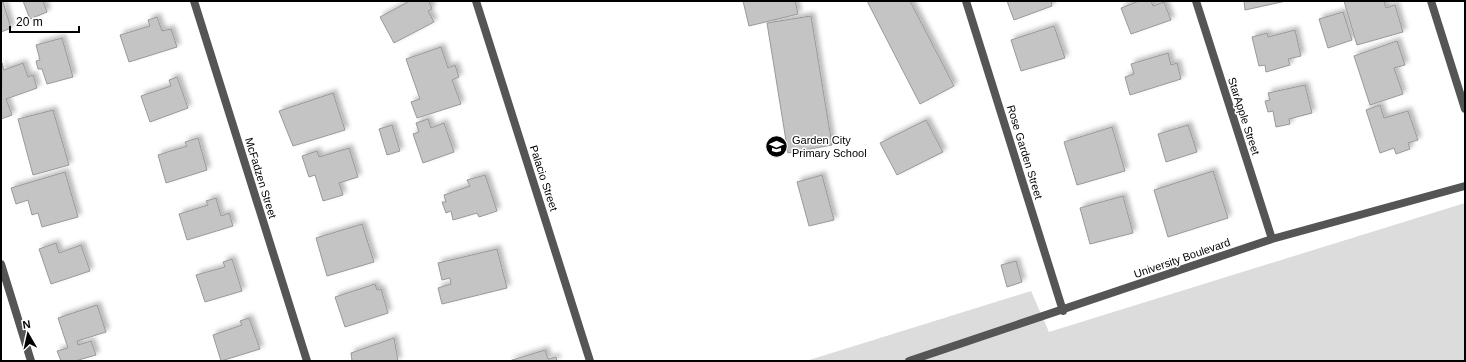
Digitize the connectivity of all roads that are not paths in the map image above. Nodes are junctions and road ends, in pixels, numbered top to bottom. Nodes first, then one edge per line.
1 (194, 1) edge
2 (476, 1) edge
3 (966, 1) edge
4 (1196, 1) edge
5 (1431, 1) edge
6 (1465, 109) edge
7 (1465, 186) edge
8 (1272, 239) junction
9 (1, 264) edge
10 (1063, 310) junction
11 (31, 361) edge
12 (307, 361) edge
13 (590, 361) edge
14 (909, 361) edge

1 - 12 street, McFadzen Street
2 - 13 street, Palacio Street
3 - 10 street, Rose Garden Street
4 - 8 street, StarApple Street
5 - 6 street
7 - 8 street, University Boulevard
8 - 10 street, University Boulevard
9 - 11 street
10 - 14 street, University Boulevard

